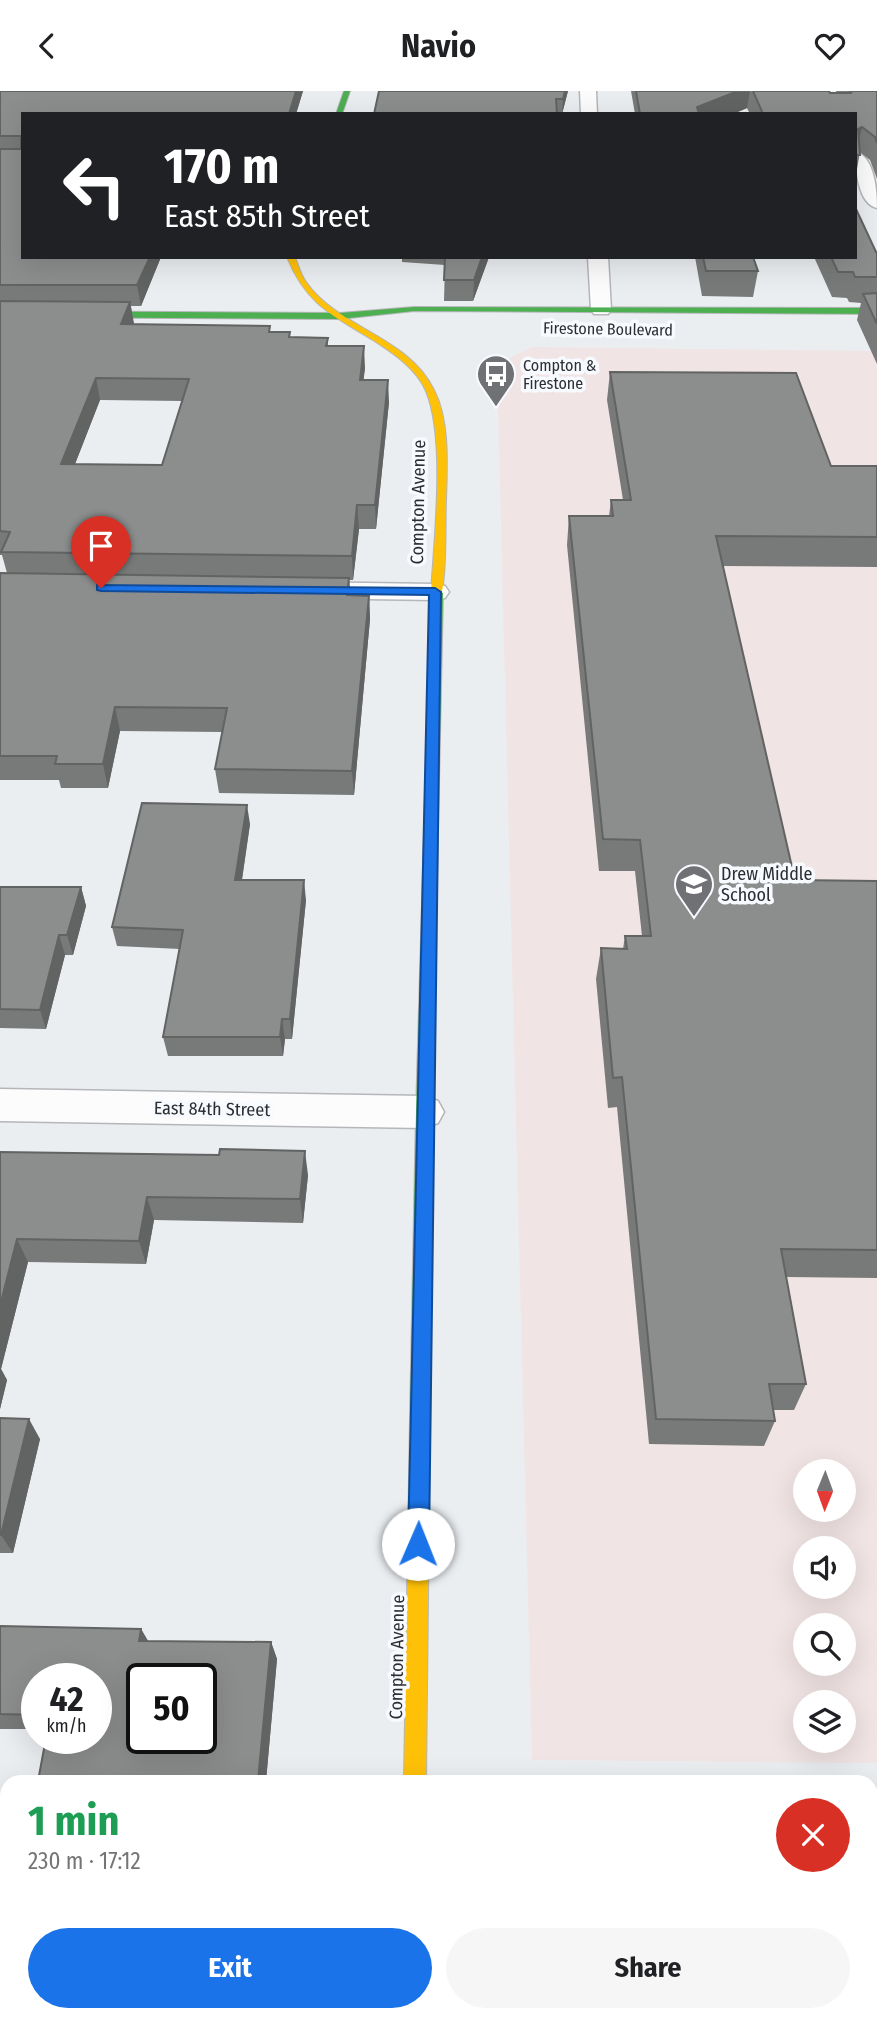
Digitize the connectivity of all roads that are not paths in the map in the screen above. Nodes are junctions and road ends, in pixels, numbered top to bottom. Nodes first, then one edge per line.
1 (347, 91) edge
2 (588, 91) edge
3 (341, 112) edge
4 (589, 112) edge
5 (857, 159) edge
6 (877, 203) edge
7 (291, 259) edge
8 (598, 259) edge
9 (601, 310) junction
10 (877, 311) edge
11 (0, 314) edge
12 (340, 316) junction
13 (403, 325) dead end
14 (268, 590) edge
15 (435, 592) junction
16 (0, 1105) edge
17 (424, 1112) junction
18 (415, 1775) edge

1 - 3 main road
2 - 4 street
5 - 6 street
7 - 12 main road, Compton Avenue
8 - 9 street
9 - 10 main road, Firestone Boulevard
9 - 12 main road, Firestone Boulevard
11 - 12 main road, Firestone Boulevard
12 - 13 main road, Firestone Boulevard
12 - 15 main road, Compton Avenue
14 - 15 street
15 - 17 main road, Compton Avenue
16 - 17 street, East 84th Street
17 - 18 main road, Compton Avenue

